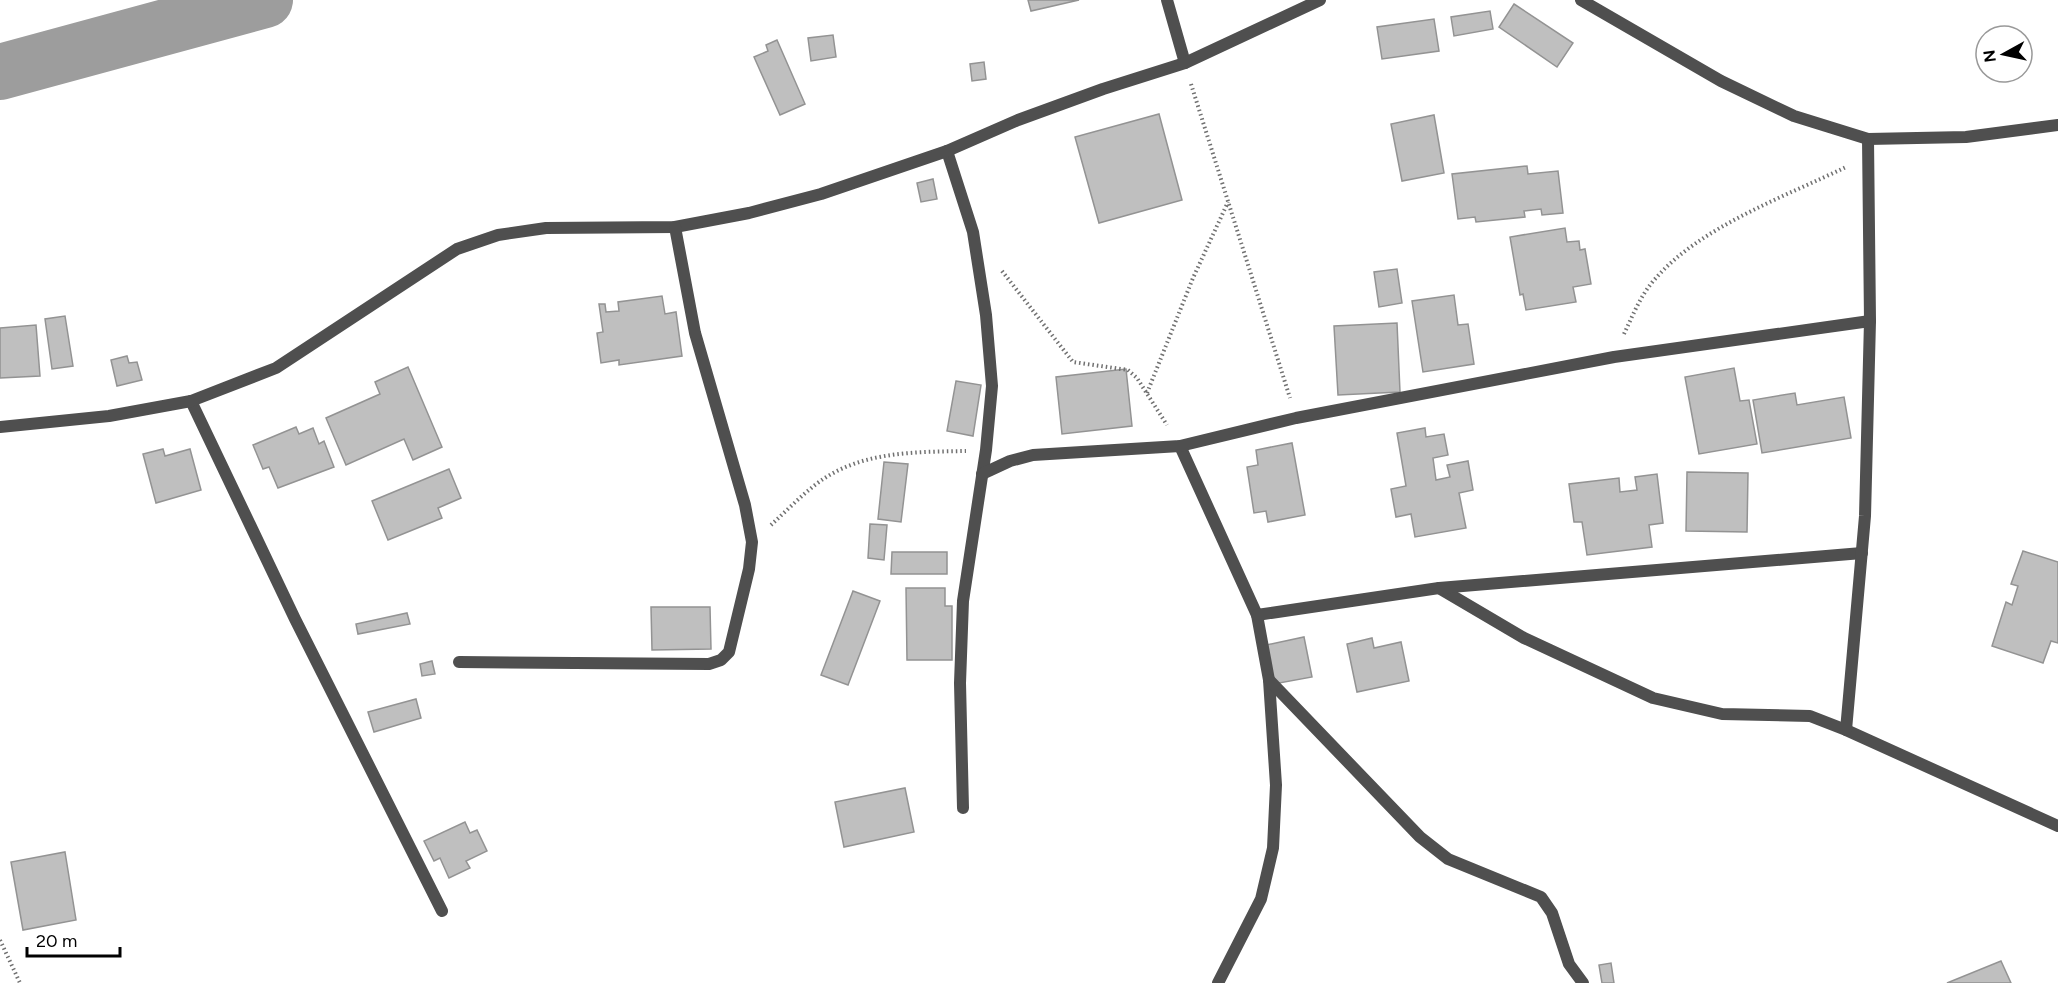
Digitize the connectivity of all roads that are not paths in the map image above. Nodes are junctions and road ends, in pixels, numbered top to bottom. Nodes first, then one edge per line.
1 (1167, 0) edge
2 (1320, 0) edge
3 (1581, 0) edge
4 (1185, 63) junction
5 (2058, 125) edge
6 (1868, 139) junction
7 (947, 151) junction
8 (675, 227) junction
9 (1870, 321) junction
10 (191, 401) junction
11 (0, 427) edge
12 (1180, 446) junction
13 (982, 474) junction
14 (1862, 553) junction
15 (1439, 588) junction
16 (1257, 615) junction
17 (459, 662) dead end
18 (1269, 680) junction
19 (1846, 730) junction
20 (963, 808) dead end
21 (2058, 826) edge
22 (442, 911) dead end
23 (1218, 983) edge
24 (1583, 983) edge

1 - 4 street
2 - 4 street
3 - 6 street
4 - 7 street
5 - 6 street
6 - 9 street
7 - 8 street
7 - 13 street
8 - 10 street
8 - 17 street
9 - 12 street
9 - 14 street
10 - 11 street
10 - 22 street
12 - 13 street
12 - 16 street
13 - 20 street
14 - 15 street
14 - 19 street
15 - 16 street
15 - 19 street
16 - 18 street
18 - 23 street
18 - 24 street
19 - 21 street

